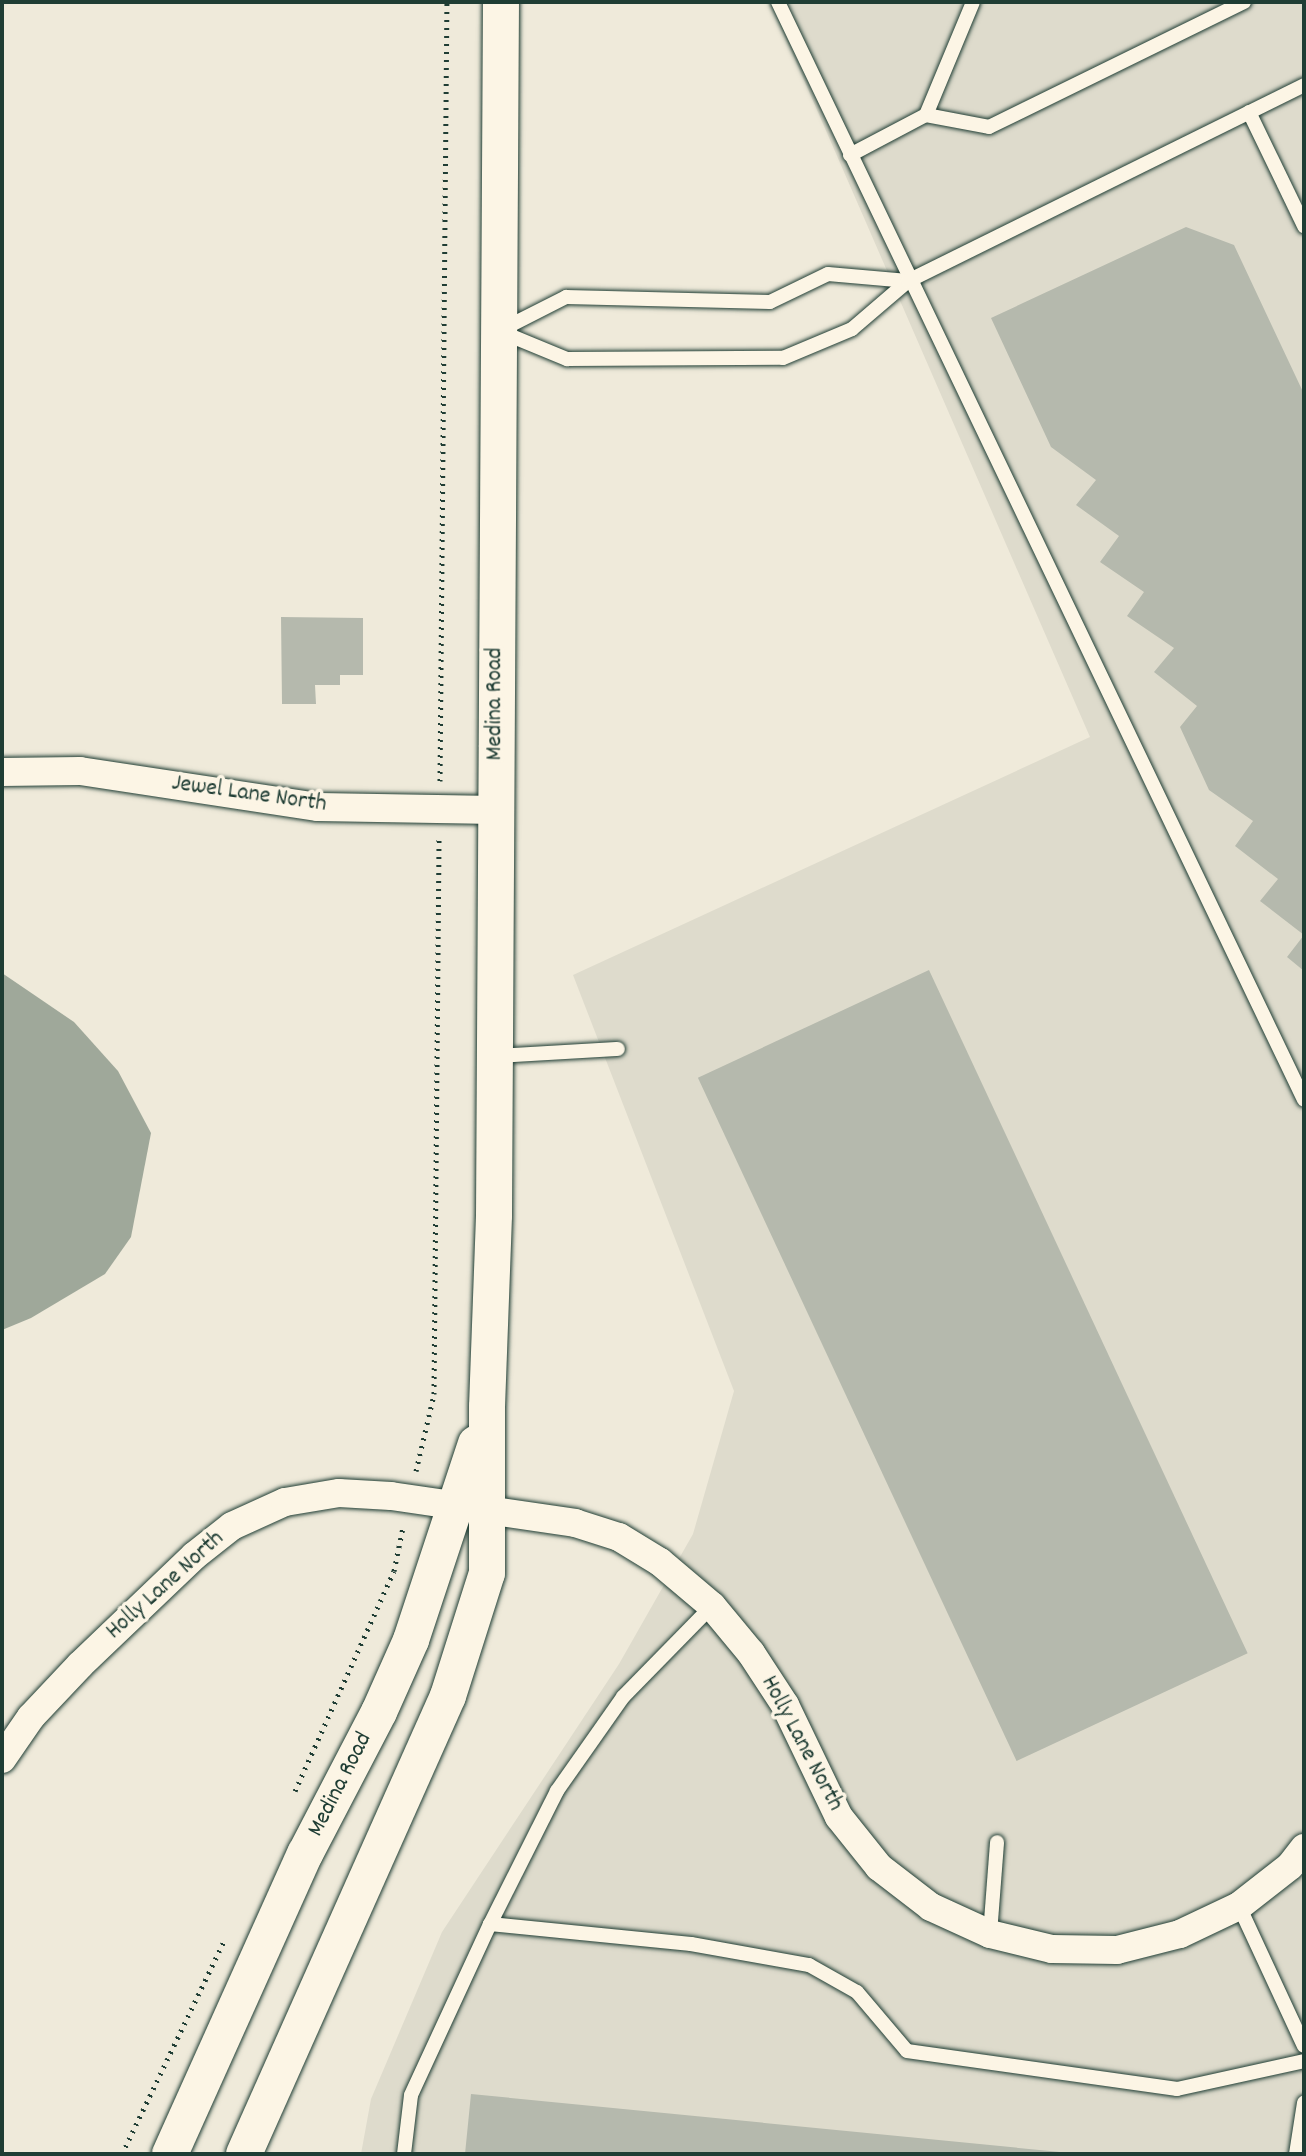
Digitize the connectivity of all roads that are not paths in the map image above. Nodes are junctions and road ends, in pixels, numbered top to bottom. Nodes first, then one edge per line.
1 (501, 2) edge
2 (778, 2) edge
3 (973, 2) edge
4 (1244, 2) edge
5 (1304, 85) edge
6 (1249, 112) junction
7 (926, 115) junction
8 (850, 155) junction
9 (1304, 226) edge
10 (908, 281) junction
11 (499, 331) junction
12 (2, 772) edge
13 (496, 810) junction
14 (618, 1049) dead end
15 (495, 1056) junction
16 (1304, 1100) edge
17 (472, 1507) junction
18 (712, 1606) junction
19 (2, 1759) edge
20 (997, 1842) dead end
21 (1304, 1848) edge
22 (1239, 1906) junction
23 (490, 1924) junction
24 (990, 1934) junction
25 (1304, 2046) edge
26 (1304, 2061) edge
27 (1304, 2103) edge
28 (170, 2154) edge
29 (244, 2154) edge
30 (404, 2154) edge
31 (1296, 2154) edge

1 - 11 street, Medina Road
2 - 8 lane
3 - 7 lane
4 - 7 lane
5 - 6 lane
6 - 9 lane
6 - 10 lane
7 - 8 lane
8 - 10 lane
10 - 11 lane
10 - 11 lane
10 - 16 lane
11 - 13 street, Medina Road
12 - 13 street, Jewel Lane North
13 - 15 street, Medina Road
14 - 15 lane
15 - 17 street, Medina Road
17 - 18 street, Holly Lane North
17 - 19 street, Holly Lane North
17 - 28 street, Medina Road
17 - 29 street, Medina Road
18 - 23 lane
18 - 24 street, Holly Lane North
20 - 24 lane
21 - 22 street, Holly Lane North
22 - 24 street, Holly Lane North
22 - 25 lane
23 - 26 lane
23 - 30 lane
27 - 31 lane

